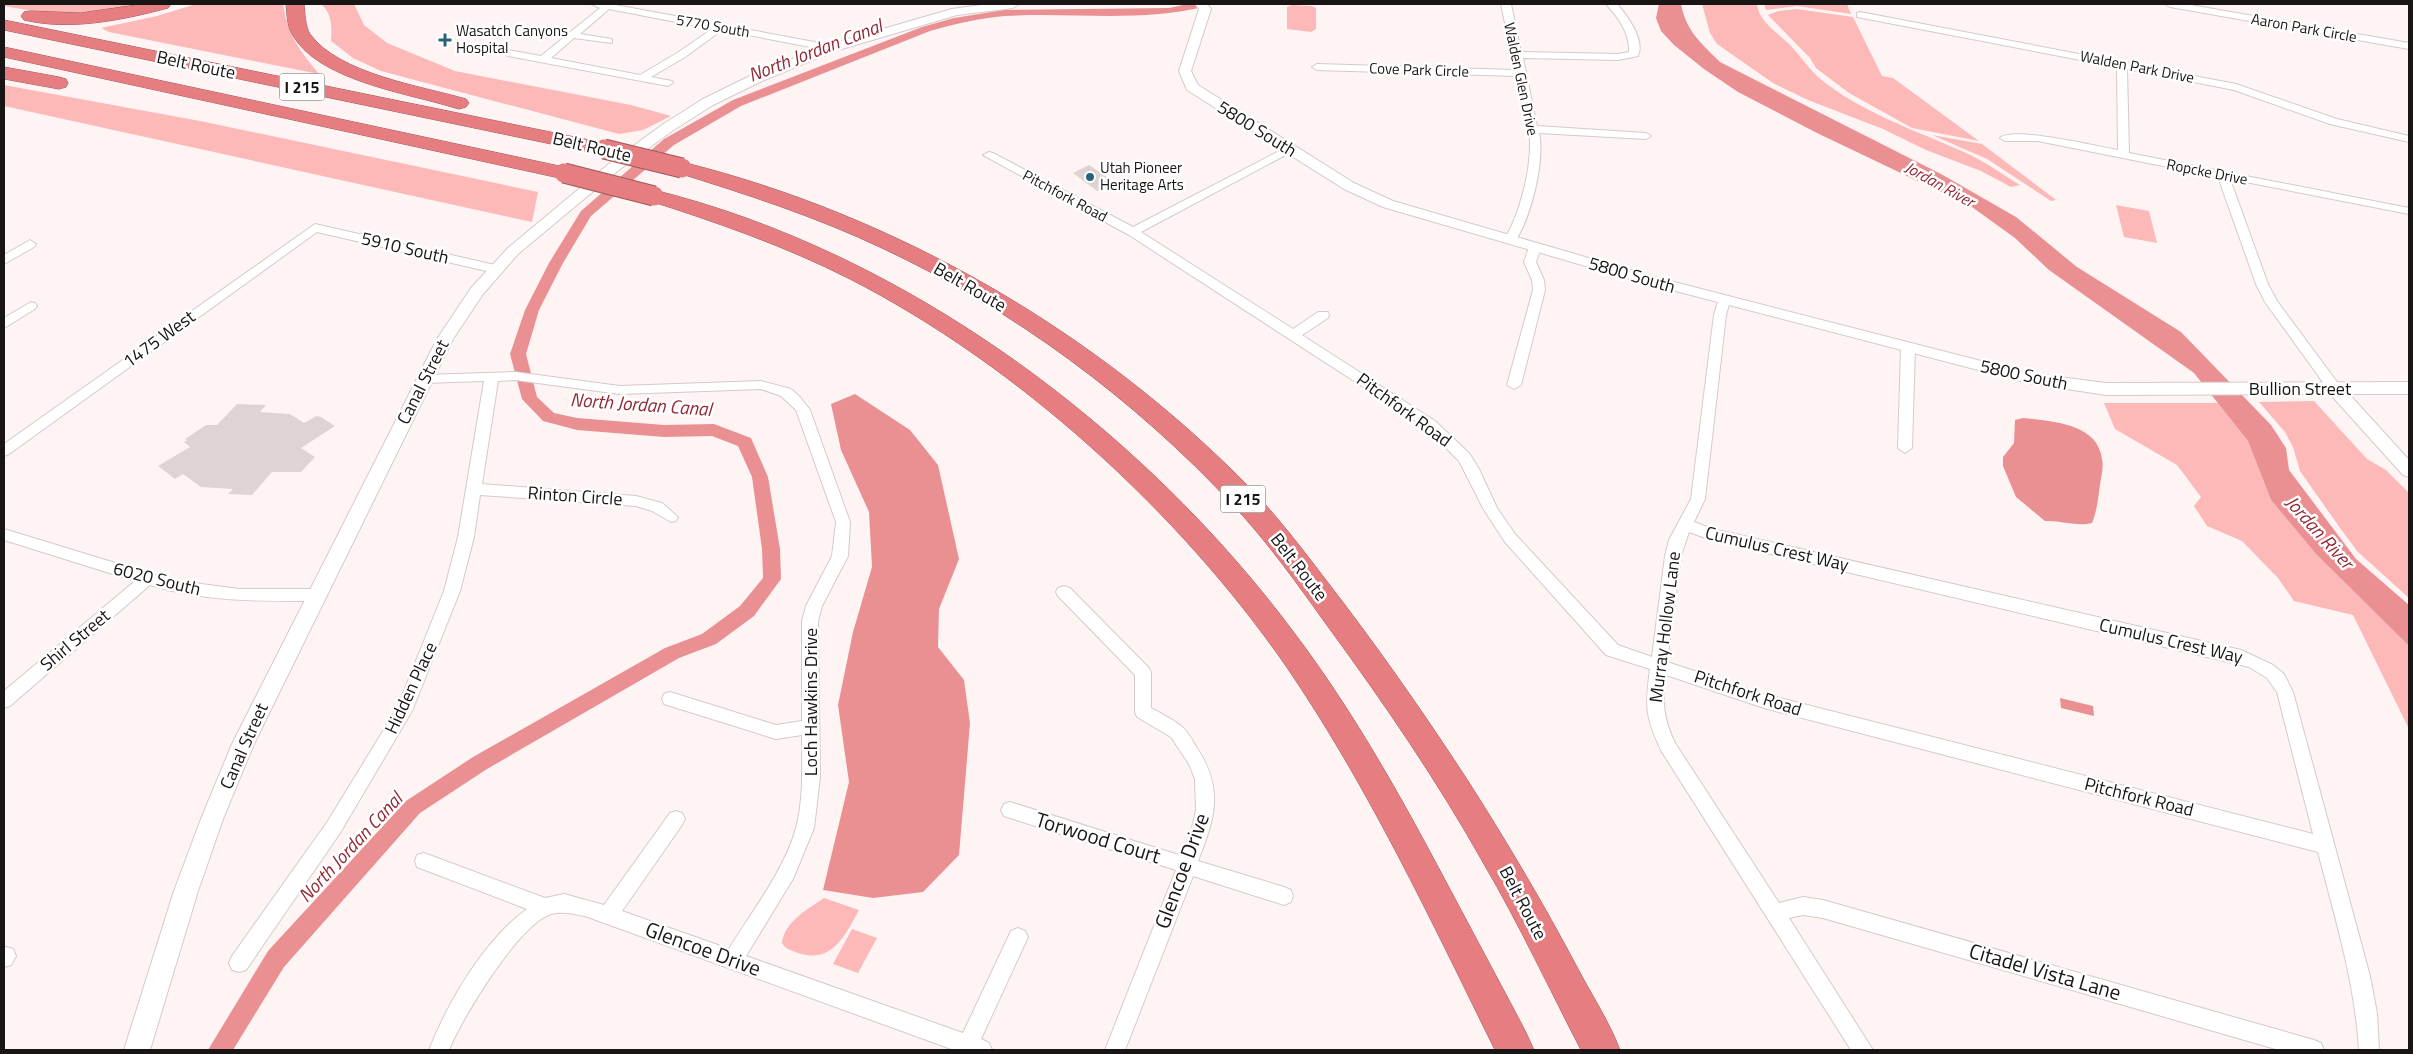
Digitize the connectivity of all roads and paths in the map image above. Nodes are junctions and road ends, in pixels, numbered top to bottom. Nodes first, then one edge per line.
1 (162, 4) edge
2 (294, 4) edge
3 (1013, 4) edge
4 (1506, 4) edge
5 (1611, 4) edge
6 (2170, 4) edge
7 (601, 5) edge
8 (1203, 6) edge
9 (4, 13) edge
10 (1860, 15) dead end
11 (4, 25) edge
12 (719, 28) junction
13 (572, 35) junction
14 (609, 41) dead end
15 (2409, 46) edge
16 (831, 48) junction
17 (4, 52) edge
18 (508, 53) dead end
19 (1518, 55) junction
20 (544, 59) junction
21 (2122, 64) junction
22 (1317, 67) dead end
23 (4, 72) edge
24 (1522, 73) junction
25 (642, 78) junction
26 (668, 83) dead end
27 (1533, 129) junction
28 (1646, 136) dead end
29 (2005, 138) dead end
30 (2409, 139) edge
31 (603, 149) junction
32 (1289, 149) junction
33 (989, 155) dead end
34 (2124, 156) junction
35 (493, 157) junction
36 (2223, 176) junction
37 (2409, 211) edge
38 (315, 228) joint
39 (1133, 232) junction
40 (1510, 240) junction
41 (30, 244) dead end
42 (1535, 247) junction
43 (4, 260) edge
44 (495, 269) junction
45 (1724, 301) junction
46 (31, 306) dead end
47 (1323, 315) dead end
48 (4, 324) edge
49 (1293, 335) junction
50 (1908, 348) junction
51 (492, 376) junction
52 (424, 379) junction
53 (1514, 385) dead end
54 (2409, 388) edge
55 (2335, 389) junction
56 (2190, 390) joint
57 (1905, 448) dead end
58 (4, 451) edge
59 (2409, 471) edge
60 (474, 489) junction
61 (671, 517) dead end
62 (1686, 525) junction
63 (4, 534) edge
64 (146, 580) junction
65 (1064, 592) dead end
66 (316, 595) junction
67 (1657, 665) junction
68 (670, 699) dead end
69 (4, 701) edge
70 (810, 727) junction
71 (1010, 810) dead end
72 (676, 819) dead end
73 (2327, 846) junction
74 (424, 861) dead end
75 (1187, 866) junction
76 (1284, 896) dead end
77 (545, 907) junction
78 (1775, 913) junction
79 (608, 915) junction
80 (1018, 937) dead end
81 (733, 960) junction
82 (239, 963) dead end
83 (975, 1048) edge
84 (137, 1050) edge
85 (439, 1050) edge
86 (1115, 1050) edge
87 (1515, 1050) edge
88 (1601, 1050) edge
89 (1863, 1050) edge
90 (2314, 1050) edge
91 (2369, 1050) edge

1 - 9 highway
2 - 31 highway
3 - 16 street, Canal Street
4 - 19 street, Walden Glen Drive
5 - 19 street
6 - 15 street, Aaron Park Circle
7 - 12 street, 5770 South
7 - 13 street
8 - 32 street, 5800 South
10 - 21 street, Walden Park Drive
11 - 31 highway, Belt Route / I 215
12 - 16 street, 5770 South
12 - 25 street
13 - 14 street
13 - 20 street
16 - 44 street, Canal Street
17 - 35 highway, Belt Route / I 215
18 - 20 street
19 - 24 street, Walden Glen Drive
20 - 25 street
21 - 30 street, Walden Park Drive
21 - 34 street
22 - 24 street, Cove Park Circle
23 - 35 highway
24 - 27 street, Walden Glen Drive
25 - 26 street
27 - 28 street
27 - 40 street, Walden Glen Drive
29 - 34 street, Ropcke Drive
31 - 88 highway, Belt Route / I 215, bridge
32 - 39 street
32 - 40 street, 5800 South
33 - 39 street, Pitchfork Road
34 - 36 street, Ropcke Drive
35 - 87 highway, Belt Route / I 215, bridge
36 - 37 street, Ropcke Drive
36 - 55 street
38 - 44 street, 5910 South
38 - 58 street, 1475 West
39 - 49 street, Pitchfork Road
40 - 42 street, 5800 South
41 - 43 street
42 - 45 street, 5800 South
42 - 53 street
44 - 52 street, Canal Street
45 - 50 street, 5800 South
45 - 62 street, Murray Hollow Lane
46 - 48 street
47 - 49 street
49 - 67 street, Pitchfork Road
50 - 56 street, 5800 South
50 - 57 street
51 - 52 street, Loch Hawkins Drive
51 - 60 street, Hidden Place
51 - 70 street, Loch Hawkins Drive
52 - 66 street, Canal Street
54 - 55 street, Bullion Street
55 - 56 street, Bullion Street
55 - 59 street
60 - 61 street, Rinton Circle
60 - 82 street, Hidden Place
62 - 67 street, Murray Hollow Lane
62 - 73 street, Cumulus Crest Way
63 - 64 street, 6020 South
64 - 66 street, 6020 South
64 - 69 street, Shirl Street
65 - 75 street, Glencoe Drive
66 - 84 street, Canal Street
67 - 73 street, Pitchfork Road
67 - 78 street, Murray Hollow Lane
68 - 70 street
70 - 81 street, Loch Hawkins Drive
71 - 75 street, Torwood Court
72 - 79 street
73 - 91 street, Cumulus Crest Way
74 - 77 street, Glencoe Drive
75 - 76 street, Torwood Court
75 - 86 street, Glencoe Drive
77 - 79 street, Glencoe Drive
77 - 85 street
78 - 89 street, Murray Hollow Lane
78 - 90 street, Citadel Vista Lane
79 - 81 street, Glencoe Drive
80 - 83 street
81 - 83 street, Glencoe Drive

